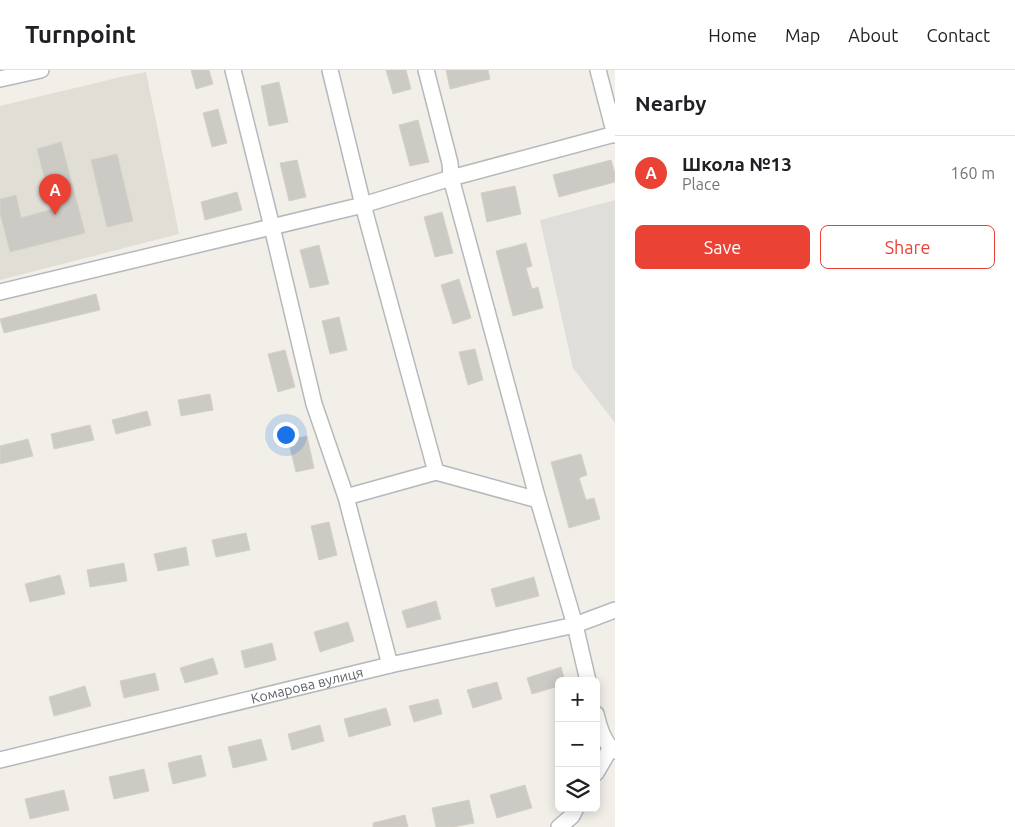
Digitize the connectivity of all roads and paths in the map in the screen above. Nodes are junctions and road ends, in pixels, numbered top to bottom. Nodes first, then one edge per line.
1 (41, 70) edge
2 (233, 70) edge
3 (330, 70) edge
4 (426, 70) edge
5 (598, 70) edge
6 (0, 79) edge
7 (615, 135) edge
8 (451, 178) junction
9 (364, 205) junction
10 (272, 228) junction
11 (0, 292) edge
12 (436, 472) junction
13 (346, 497) junction
14 (538, 500) junction
15 (615, 610) edge
16 (575, 625) junction
17 (390, 665) junction
18 (587, 677) edge
19 (598, 722) edge
20 (613, 750) edge
21 (0, 760) edge
22 (600, 768) edge
23 (574, 812) edge
24 (559, 827) edge

1 - 6 street
2 - 10 street
3 - 9 street
4 - 8 street
5 - 7 street
7 - 8 street
8 - 9 street
8 - 14 street
9 - 10 street
9 - 12 street
10 - 11 street
10 - 13 street
12 - 13 street
12 - 14 street
13 - 17 street
14 - 16 street
15 - 16 street, Комарова вулиця
16 - 17 street, Комарова вулиця
16 - 18 street
17 - 21 street, Комарова вулиця
19 - 20 street
20 - 22 street
23 - 24 street

